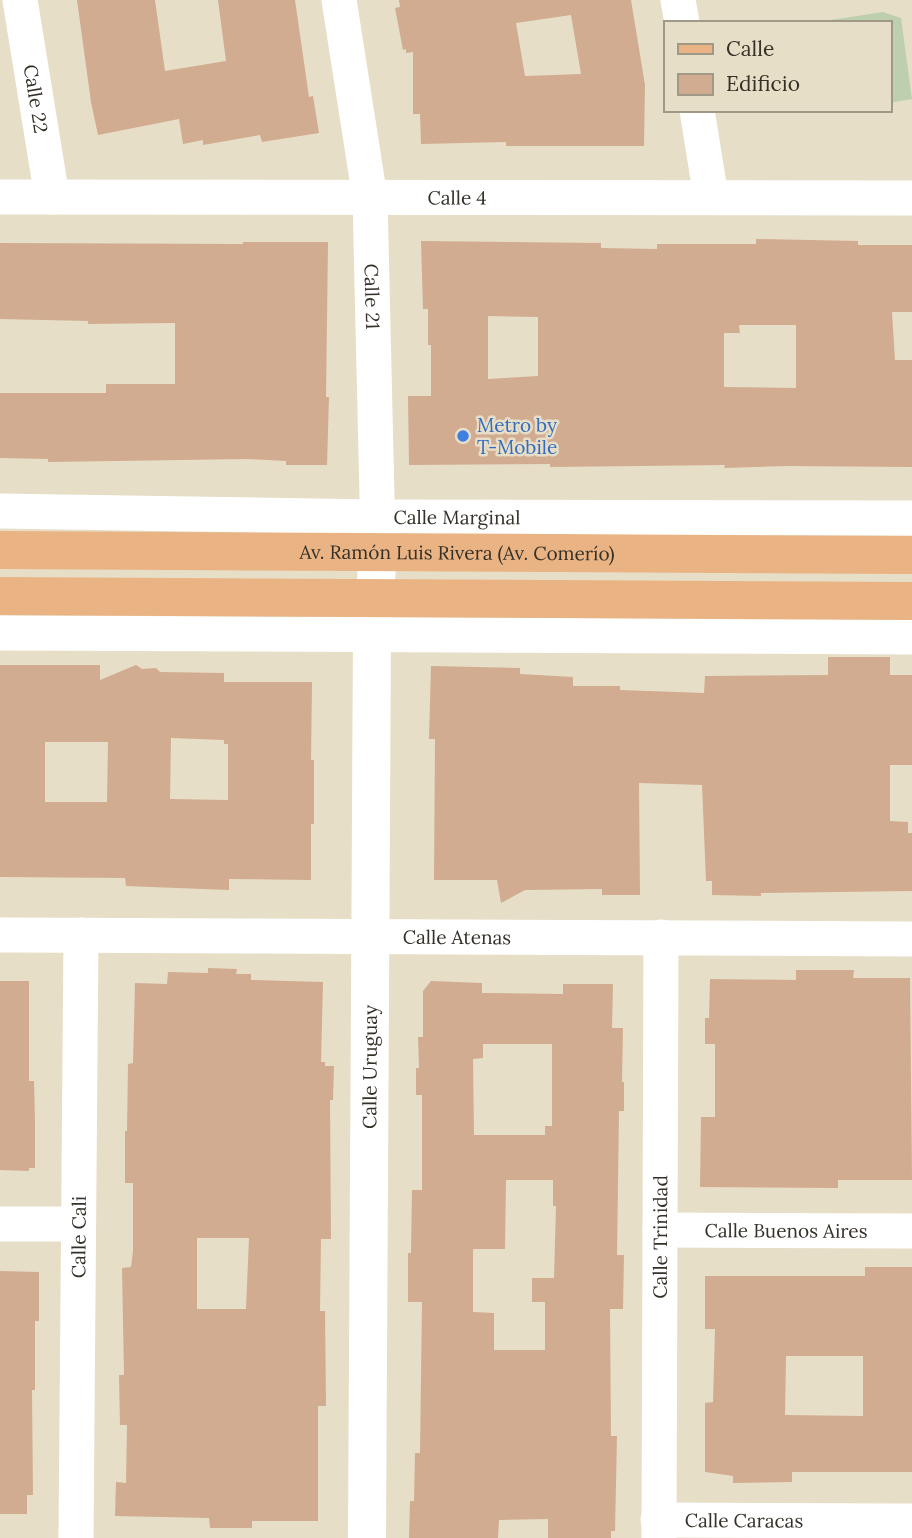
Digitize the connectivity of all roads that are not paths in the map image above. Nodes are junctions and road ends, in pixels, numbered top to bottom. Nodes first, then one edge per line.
1 (20, 0) edge
2 (339, 0) edge
3 (678, 0) edge
4 (682, 21) edge
5 (697, 112) edge
6 (0, 197) edge
7 (52, 197) junction
8 (711, 197) junction
9 (370, 198) junction
10 (912, 198) edge
11 (0, 511) edge
12 (912, 518) edge
13 (378, 535) junction
14 (0, 550) edge
15 (912, 555) edge
16 (0, 596) edge
17 (912, 601) edge
18 (373, 615) junction
19 (0, 633) edge
20 (912, 637) edge
21 (0, 935) edge
22 (81, 936) junction
23 (371, 937) junction
24 (661, 937) junction
25 (912, 939) edge
26 (0, 1224) edge
27 (78, 1224) junction
28 (660, 1230) junction
29 (912, 1231) edge
30 (912, 1521) edge
31 (658, 1529) edge
32 (76, 1538) edge
33 (368, 1538) edge

1 - 7 street, Calle 22
2 - 9 street, Calle 21
3 - 4 street
5 - 8 street
6 - 7 street, Calle 4
7 - 9 street, Calle 4
8 - 9 street, Calle 4
8 - 10 street, Calle 4
9 - 13 street, Calle 21
11 - 13 street, Calle Marginal
12 - 13 street, Calle Marginal
13 - 14 main road, Av. Ramón Luis Rivera (Av. Comerío)
13 - 15 main road, Av. Ramón Luis Rivera (Av. Comerío)
13 - 18 street, Calle 21
16 - 18 main road
17 - 18 main road
18 - 19 street
18 - 20 street
18 - 23 street, Calle Uruguay
21 - 22 street, Calle Atenas
22 - 23 street, Calle Atenas
22 - 27 street, Calle Cali
23 - 24 street, Calle Atenas
23 - 33 street, Calle Uruguay
24 - 25 street, Calle Atenas
24 - 28 street, Calle Trinidad
26 - 27 street
27 - 32 street, Calle Cali
28 - 29 street, Calle Buenos Aires
28 - 31 street, Calle Trinidad
30 - 31 street, Calle Caracas

